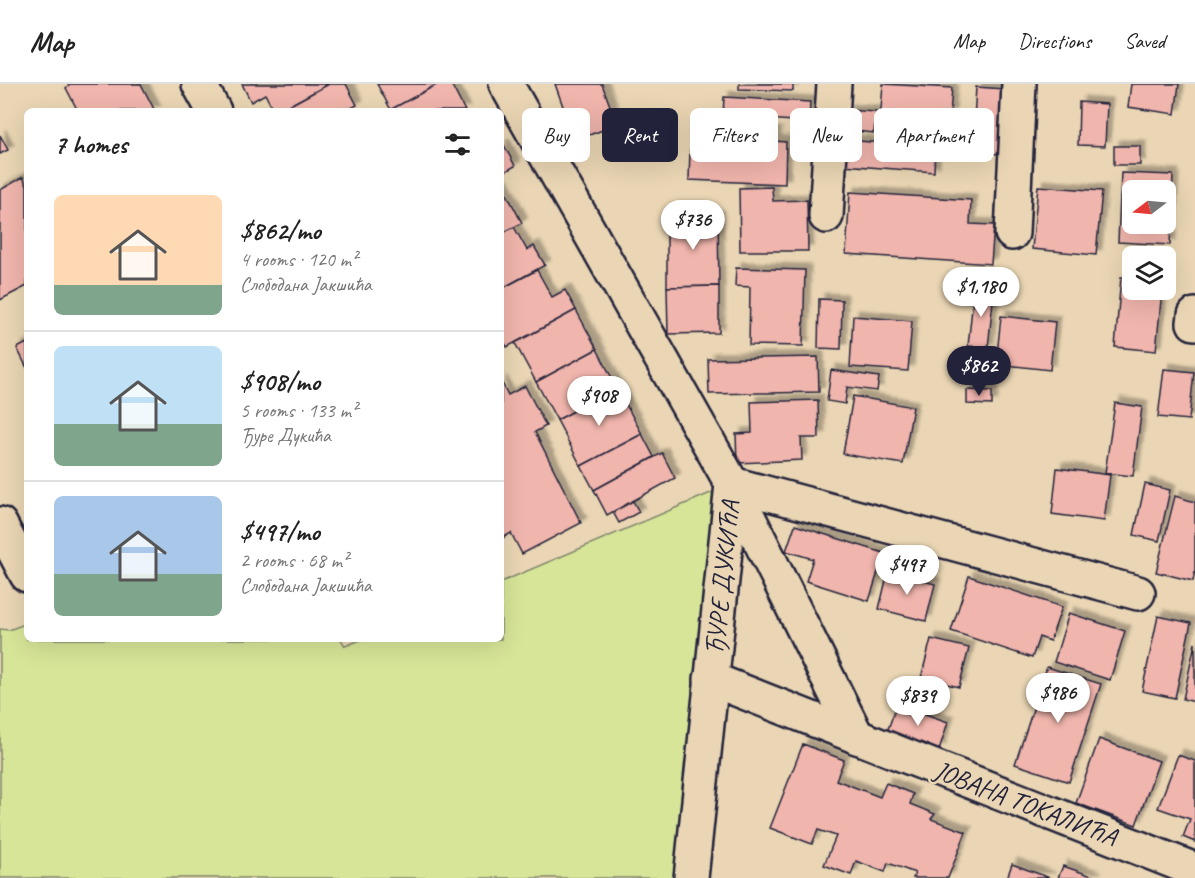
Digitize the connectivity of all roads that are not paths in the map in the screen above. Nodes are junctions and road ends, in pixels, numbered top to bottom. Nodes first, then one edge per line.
1 (199, 84) edge
2 (506, 84) edge
3 (834, 84) edge
4 (1019, 84) edge
5 (212, 108) edge
6 (826, 216) dead end
7 (1012, 233) dead end
8 (1195, 315) edge
9 (1194, 323) edge
10 (732, 484) junction
11 (0, 524) edge
12 (24, 569) edge
13 (1138, 593) dead end
14 (711, 679) junction
15 (857, 737) junction
16 (1195, 870) edge
17 (691, 878) edge

1 - 5 street
2 - 10 street, ЂУРЕ ДУКИЋА
3 - 6 street
4 - 7 street
8 - 9 street
10 - 13 street
10 - 14 street, ЂУРЕ ДУКИЋА
10 - 15 street
11 - 12 street
14 - 15 street, ЈОВАНА ТОКАЛИЋА
14 - 17 street, ЂУРЕ ДУКИЋА
15 - 16 street, ЈОВАНА ТОКАЛИЋА

